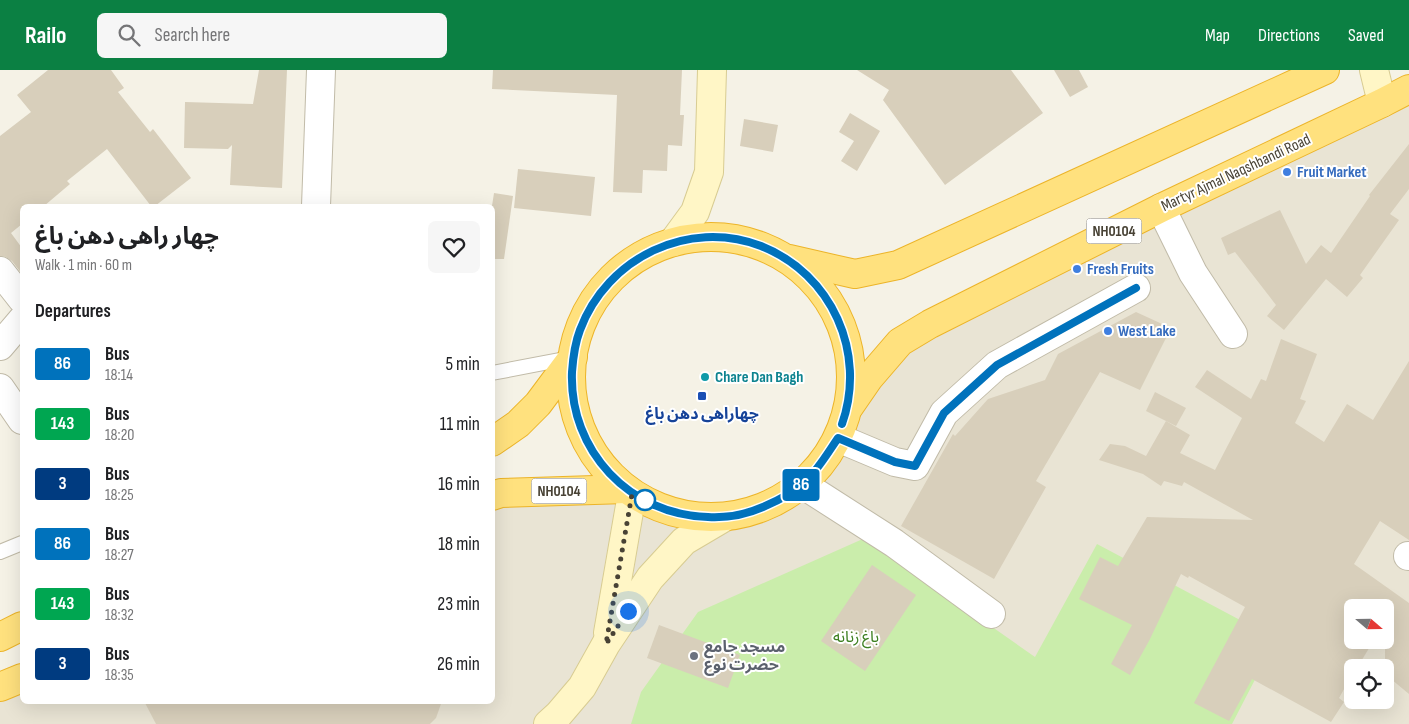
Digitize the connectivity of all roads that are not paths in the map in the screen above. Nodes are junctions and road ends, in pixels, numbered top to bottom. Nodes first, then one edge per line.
1 (321, 70) edge
2 (712, 70) edge
3 (1325, 70) edge
4 (1374, 70) edge
5 (1409, 89) edge
6 (1382, 103) junction
7 (316, 204) edge
8 (1161, 208) junction
9 (673, 242) junction
10 (786, 259) junction
11 (0, 271) edge
12 (1136, 288) dead end
13 (20, 296) edge
14 (20, 322) edge
15 (1233, 334) dead end
16 (0, 346) edge
17 (573, 357) junction
18 (495, 372) edge
19 (0, 388) edge
20 (847, 411) junction
21 (20, 417) edge
22 (838, 438) junction
23 (495, 440) edge
24 (802, 484) junction
25 (629, 491) junction
26 (495, 495) edge
27 (723, 518) junction
28 (20, 544) edge
29 (0, 552) edge
30 (991, 614) dead end
31 (20, 627) edge
32 (0, 637) edge
33 (606, 644) junction
34 (20, 679) edge
35 (0, 687) edge
36 (548, 724) edge

1 - 7 street
2 - 9 main road
3 - 10 highway, NH0104
4 - 6 main road
5 - 6 highway, Martyr Ajmal Naqshbandi Road / NH0104
6 - 8 highway, Martyr Ajmal Naqshbandi Road / NH0104
8 - 15 street
8 - 20 highway, Martyr Ajmal Naqshbandi Road / NH0104
9 - 10 highway, NH0104
9 - 17 highway, NH0104
10 - 20 highway, NH0104
11 - 13 street
12 - 22 street
14 - 16 street
17 - 18 lane
17 - 23 highway, NH0104
17 - 25 highway, NH0104
19 - 21 street
20 - 22 highway, NH0104
22 - 24 highway, NH0104
24 - 27 highway, NH0104
24 - 30 street
25 - 26 highway, NH0104
25 - 27 highway, NH0104
25 - 33 main road
27 - 33 main road
28 - 29 lane
31 - 32 highway
33 - 36 main road
34 - 35 highway

